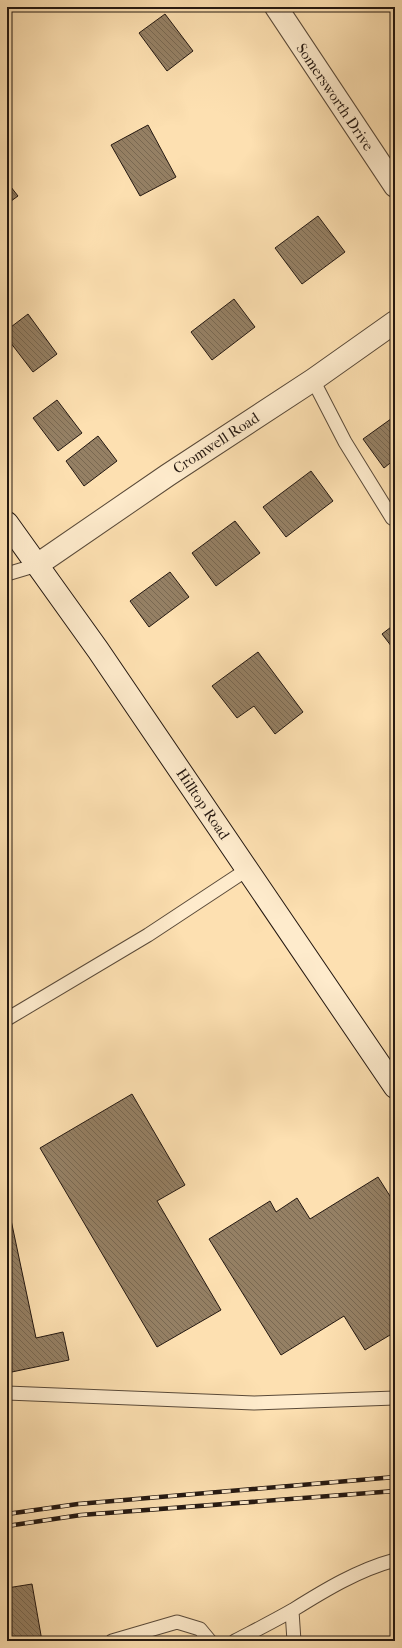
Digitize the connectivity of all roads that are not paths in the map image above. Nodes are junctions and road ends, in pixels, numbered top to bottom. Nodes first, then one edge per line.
1 (276, 7) edge
2 (395, 186) edge
3 (395, 322) edge
4 (312, 380) junction
5 (395, 520) edge
6 (7, 523) edge
7 (37, 565) junction
8 (7, 574) edge
9 (248, 869) junction
10 (7, 1019) edge
11 (395, 1087) edge
12 (7, 1393) edge
13 (395, 1398) edge
14 (395, 1561) edge
15 (292, 1610) junction
16 (112, 1641) edge
17 (210, 1641) edge
18 (235, 1641) edge
19 (294, 1641) edge

1 - 2 main road, Somersworth Drive
3 - 4 main road, Cromwell Road
4 - 5 lane
4 - 7 main road, Cromwell Road
6 - 7 main road, Hilltop Road
7 - 8 lane
7 - 9 main road, Hilltop Road
9 - 10 lane
9 - 11 main road, Hilltop Road
12 - 13 lane
14 - 15 lane
15 - 18 lane
15 - 19 lane
16 - 17 lane

